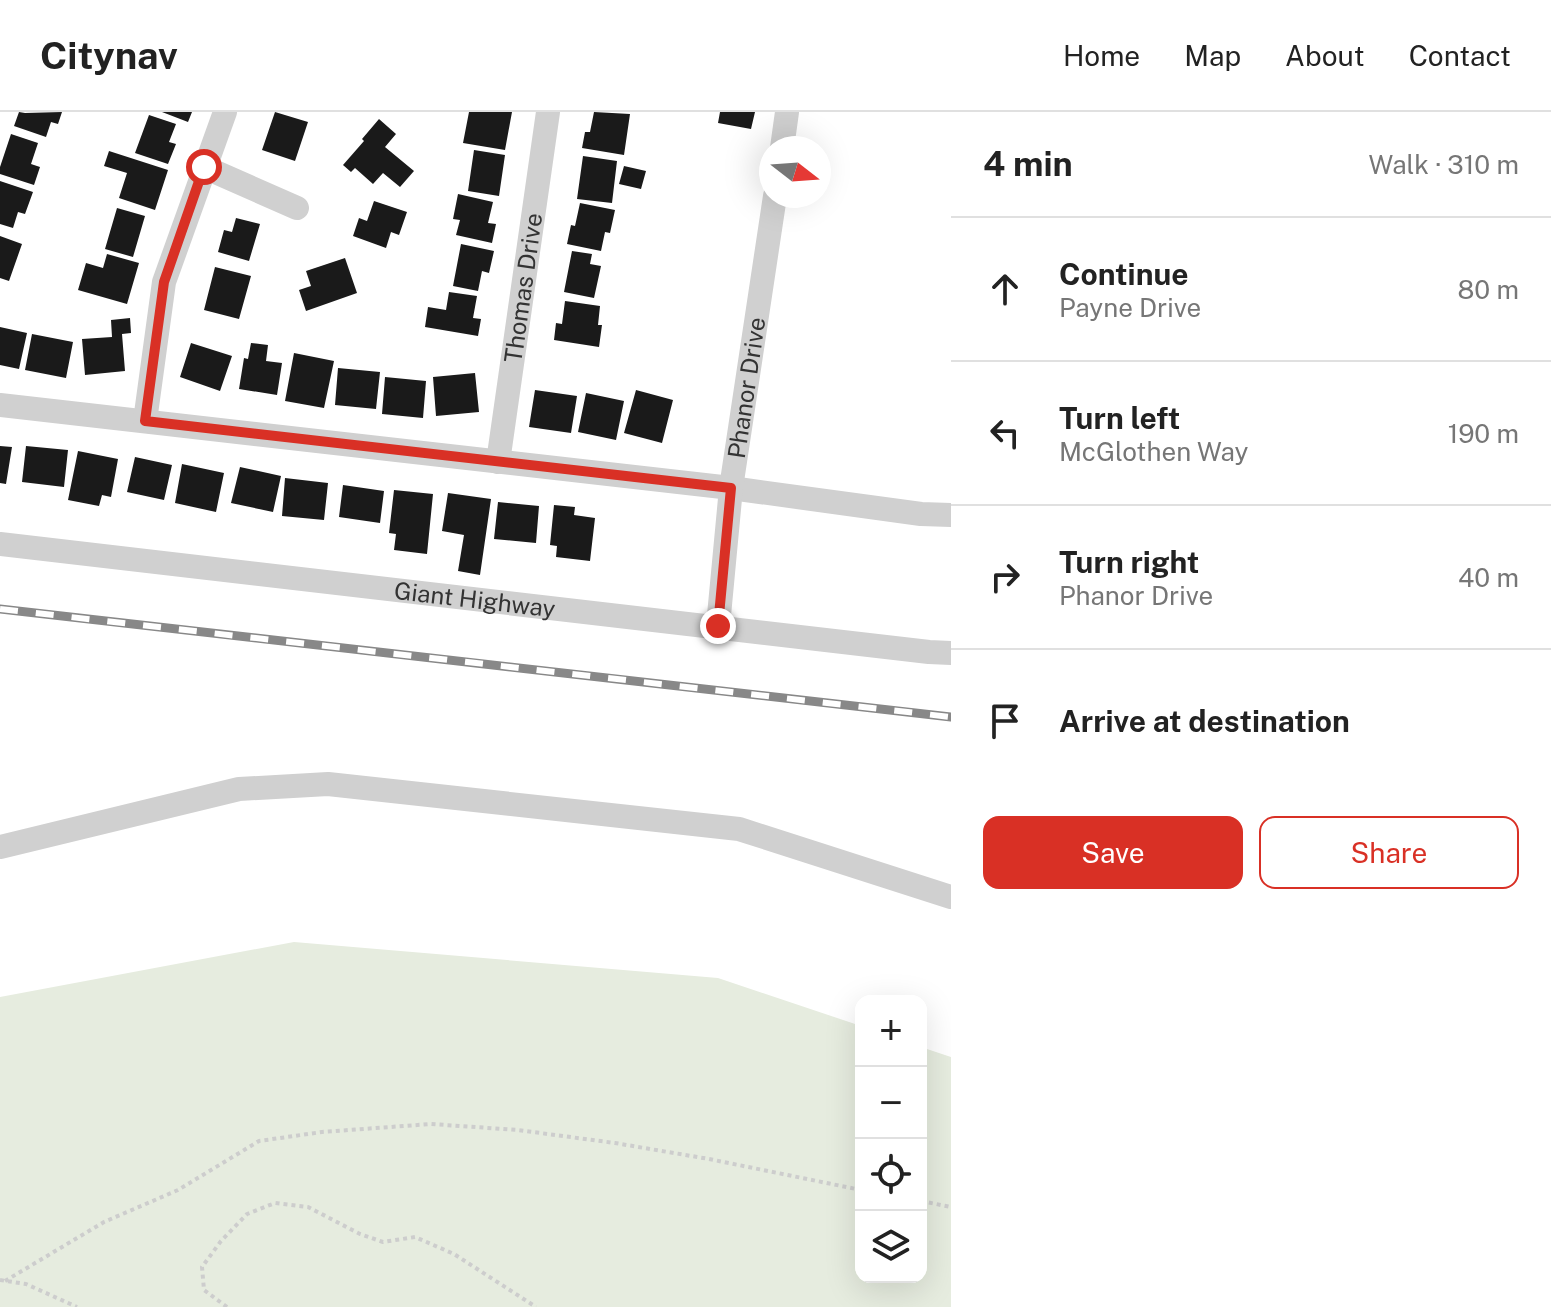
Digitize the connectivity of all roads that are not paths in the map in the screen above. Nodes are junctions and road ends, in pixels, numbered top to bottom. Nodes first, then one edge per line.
1 (225, 112) edge
2 (548, 112) edge
3 (787, 112) edge
4 (784, 136) edge
5 (204, 167) junction
6 (297, 208) dead end
7 (773, 208) edge
8 (0, 405) edge
9 (145, 421) junction
10 (498, 462) junction
11 (731, 488) junction
12 (951, 515) edge
13 (0, 544) edge
14 (718, 626) junction
15 (951, 653) edge
16 (0, 847) edge
17 (951, 897) edge

1 - 5 street
2 - 10 street, Thomas Drive
3 - 4 street
5 - 6 street
5 - 9 street
7 - 11 street, Phanor Drive
8 - 9 street
9 - 10 street
10 - 11 street
11 - 12 street
11 - 14 street, Phanor Drive
13 - 14 street, Giant Highway
14 - 15 street, Giant Highway
16 - 17 street

